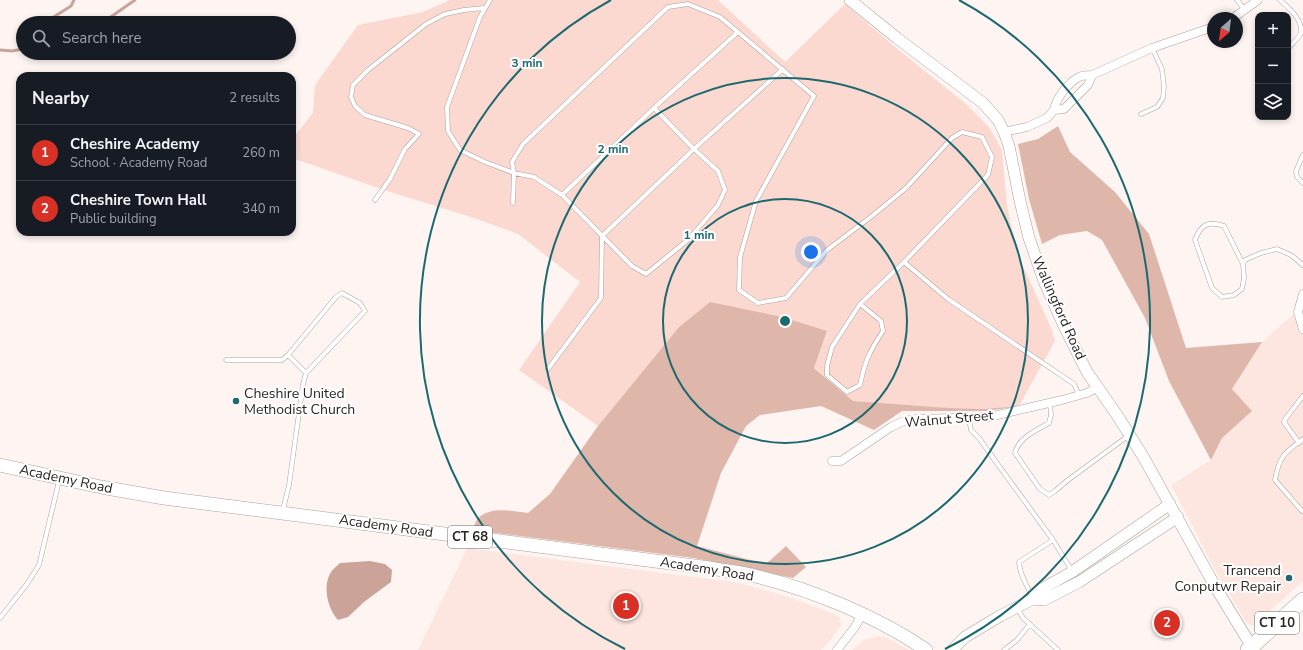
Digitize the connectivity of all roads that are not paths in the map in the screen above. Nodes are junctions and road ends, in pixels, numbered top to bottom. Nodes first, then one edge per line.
1 (490, 0) edge
2 (850, 0) edge
3 (1237, 0) edge
4 (1258, 0) edge
5 (1280, 0) edge
6 (484, 8) junction
7 (1245, 10) junction
8 (1242, 12) edge
9 (1207, 29) edge
10 (738, 32) junction
11 (1291, 45) edge
12 (1152, 48) junction
13 (783, 69) junction
14 (1092, 75) junction
15 (654, 108) junction
16 (1054, 110) junction
17 (1140, 114) dead end
18 (1004, 132) junction
19 (694, 149) junction
20 (1303, 154) edge
21 (514, 173) junction
22 (1303, 183) edge
23 (562, 195) junction
24 (375, 200) dead end
25 (513, 203) dead end
26 (602, 236) junction
27 (904, 262) junction
28 (1243, 264) junction
29 (1303, 265) edge
30 (1303, 294) edge
31 (860, 304) junction
32 (1303, 329) edge
33 (288, 355) junction
34 (226, 360) dead end
35 (548, 369) dead end
36 (306, 372) junction
37 (1098, 387) junction
38 (1080, 395) junction
39 (1303, 396) edge
40 (1050, 403) junction
41 (969, 419) junction
42 (1130, 435) junction
43 (1303, 439) edge
44 (1299, 443) junction
45 (832, 461) dead end
46 (0, 466) edge
47 (60, 478) junction
48 (1170, 504) junction
49 (1302, 511) dead end
50 (283, 513) junction
51 (1178, 517) junction
52 (1128, 534) junction
53 (1052, 540) junction
54 (1136, 545) junction
55 (1072, 572) junction
56 (1079, 582) junction
57 (1034, 599) junction
58 (1303, 600) edge
59 (1017, 608) junction
60 (862, 614) junction
61 (0, 618) edge
62 (1030, 624) junction
63 (1251, 649) edge
64 (837, 650) edge
65 (926, 650) edge
66 (952, 650) edge
67 (1004, 650) edge
68 (1058, 650) edge

1 - 6 lane
2 - 18 street, Wallingford Road
3 - 7 lane
4 - 7 street
5 - 11 lane
6 - 21 lane
6 - 24 lane
7 - 8 street
9 - 12 street
10 - 13 lane
10 - 15 lane
10 - 21 lane
12 - 14 street
12 - 17 lane
13 - 19 lane
13 - 27 lane
14 - 16 street
14 - 16 street
15 - 19 lane
15 - 23 lane
16 - 18 street
18 - 37 street, Wallingford Road
19 - 26 lane
19 - 26 lane
20 - 22 lane
21 - 23 lane
21 - 25 lane
23 - 26 lane
26 - 35 lane
27 - 31 lane
27 - 38 lane
28 - 28 lane
28 - 29 lane
30 - 32 street
31 - 31 lane
33 - 34 lane
33 - 36 lane
33 - 36 lane
36 - 50 lane
37 - 38 street, Walnut Street
37 - 42 street, Wallingford Road
38 - 40 street, Walnut Street
39 - 44 lane
40 - 41 street, Walnut Street
40 - 42 lane
41 - 45 street, Walnut Street
41 - 53 lane
42 - 48 street, Wallingford Road
43 - 44 lane
44 - 49 lane
46 - 47 main road, Academy Road / CT 68
47 - 50 main road, Academy Road / CT 68
47 - 61 lane
48 - 51 street, Wallingford Road
48 - 52 street
50 - 60 main road, Academy Road / CT 68
51 - 54 street
51 - 63 street, Wallingford Road
52 - 54 street
52 - 55 street
53 - 55 lane
53 - 57 lane
54 - 56 street
55 - 56 street
55 - 57 street
56 - 57 street
57 - 59 street
58 - 63 highway, CT 10
59 - 62 lane
59 - 66 street
60 - 64 street
60 - 65 main road, Academy Road / CT 68
62 - 67 lane
62 - 68 lane

